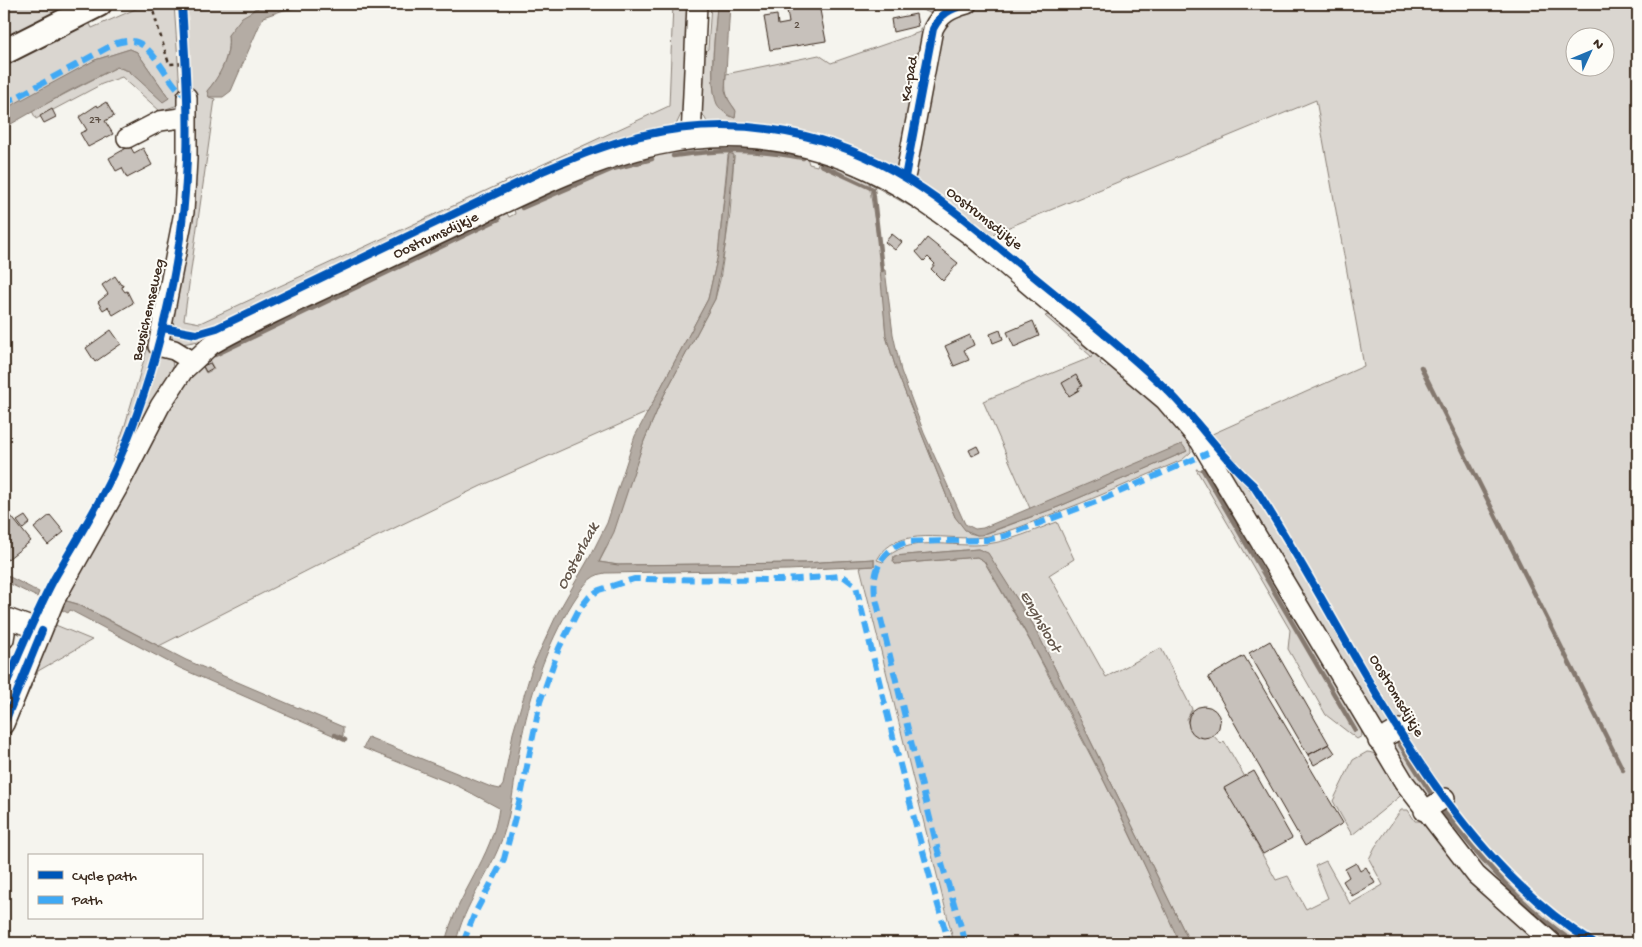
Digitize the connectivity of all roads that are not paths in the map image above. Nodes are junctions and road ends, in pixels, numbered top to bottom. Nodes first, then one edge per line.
1 (98, 4) edge
2 (697, 4) edge
3 (967, 4) edge
4 (4, 52) edge
5 (187, 96) road end
6 (187, 117) junction
7 (127, 138) dead end
8 (691, 138) junction
9 (900, 187) junction
10 (192, 361) junction
11 (4, 630) edge
12 (42, 631) junction
13 (4, 724) edge
14 (1399, 729) dead end
15 (1378, 741) junction
16 (1445, 798) dead end
17 (1424, 811) junction
18 (1552, 943) edge

1 - 4 main road
2 - 8 street
3 - 9 street, Ka-pad
5 - 6 street, Beusichemseweg
6 - 7 street
6 - 10 street, Beusichemseweg
8 - 9 street, Oostrumsdijkje
8 - 10 street, Oostrumsdijkje
9 - 15 street, Oostrumsdijkje
10 - 12 street
11 - 12 street
12 - 13 street
14 - 15 street
15 - 17 street
16 - 17 street
17 - 18 street

